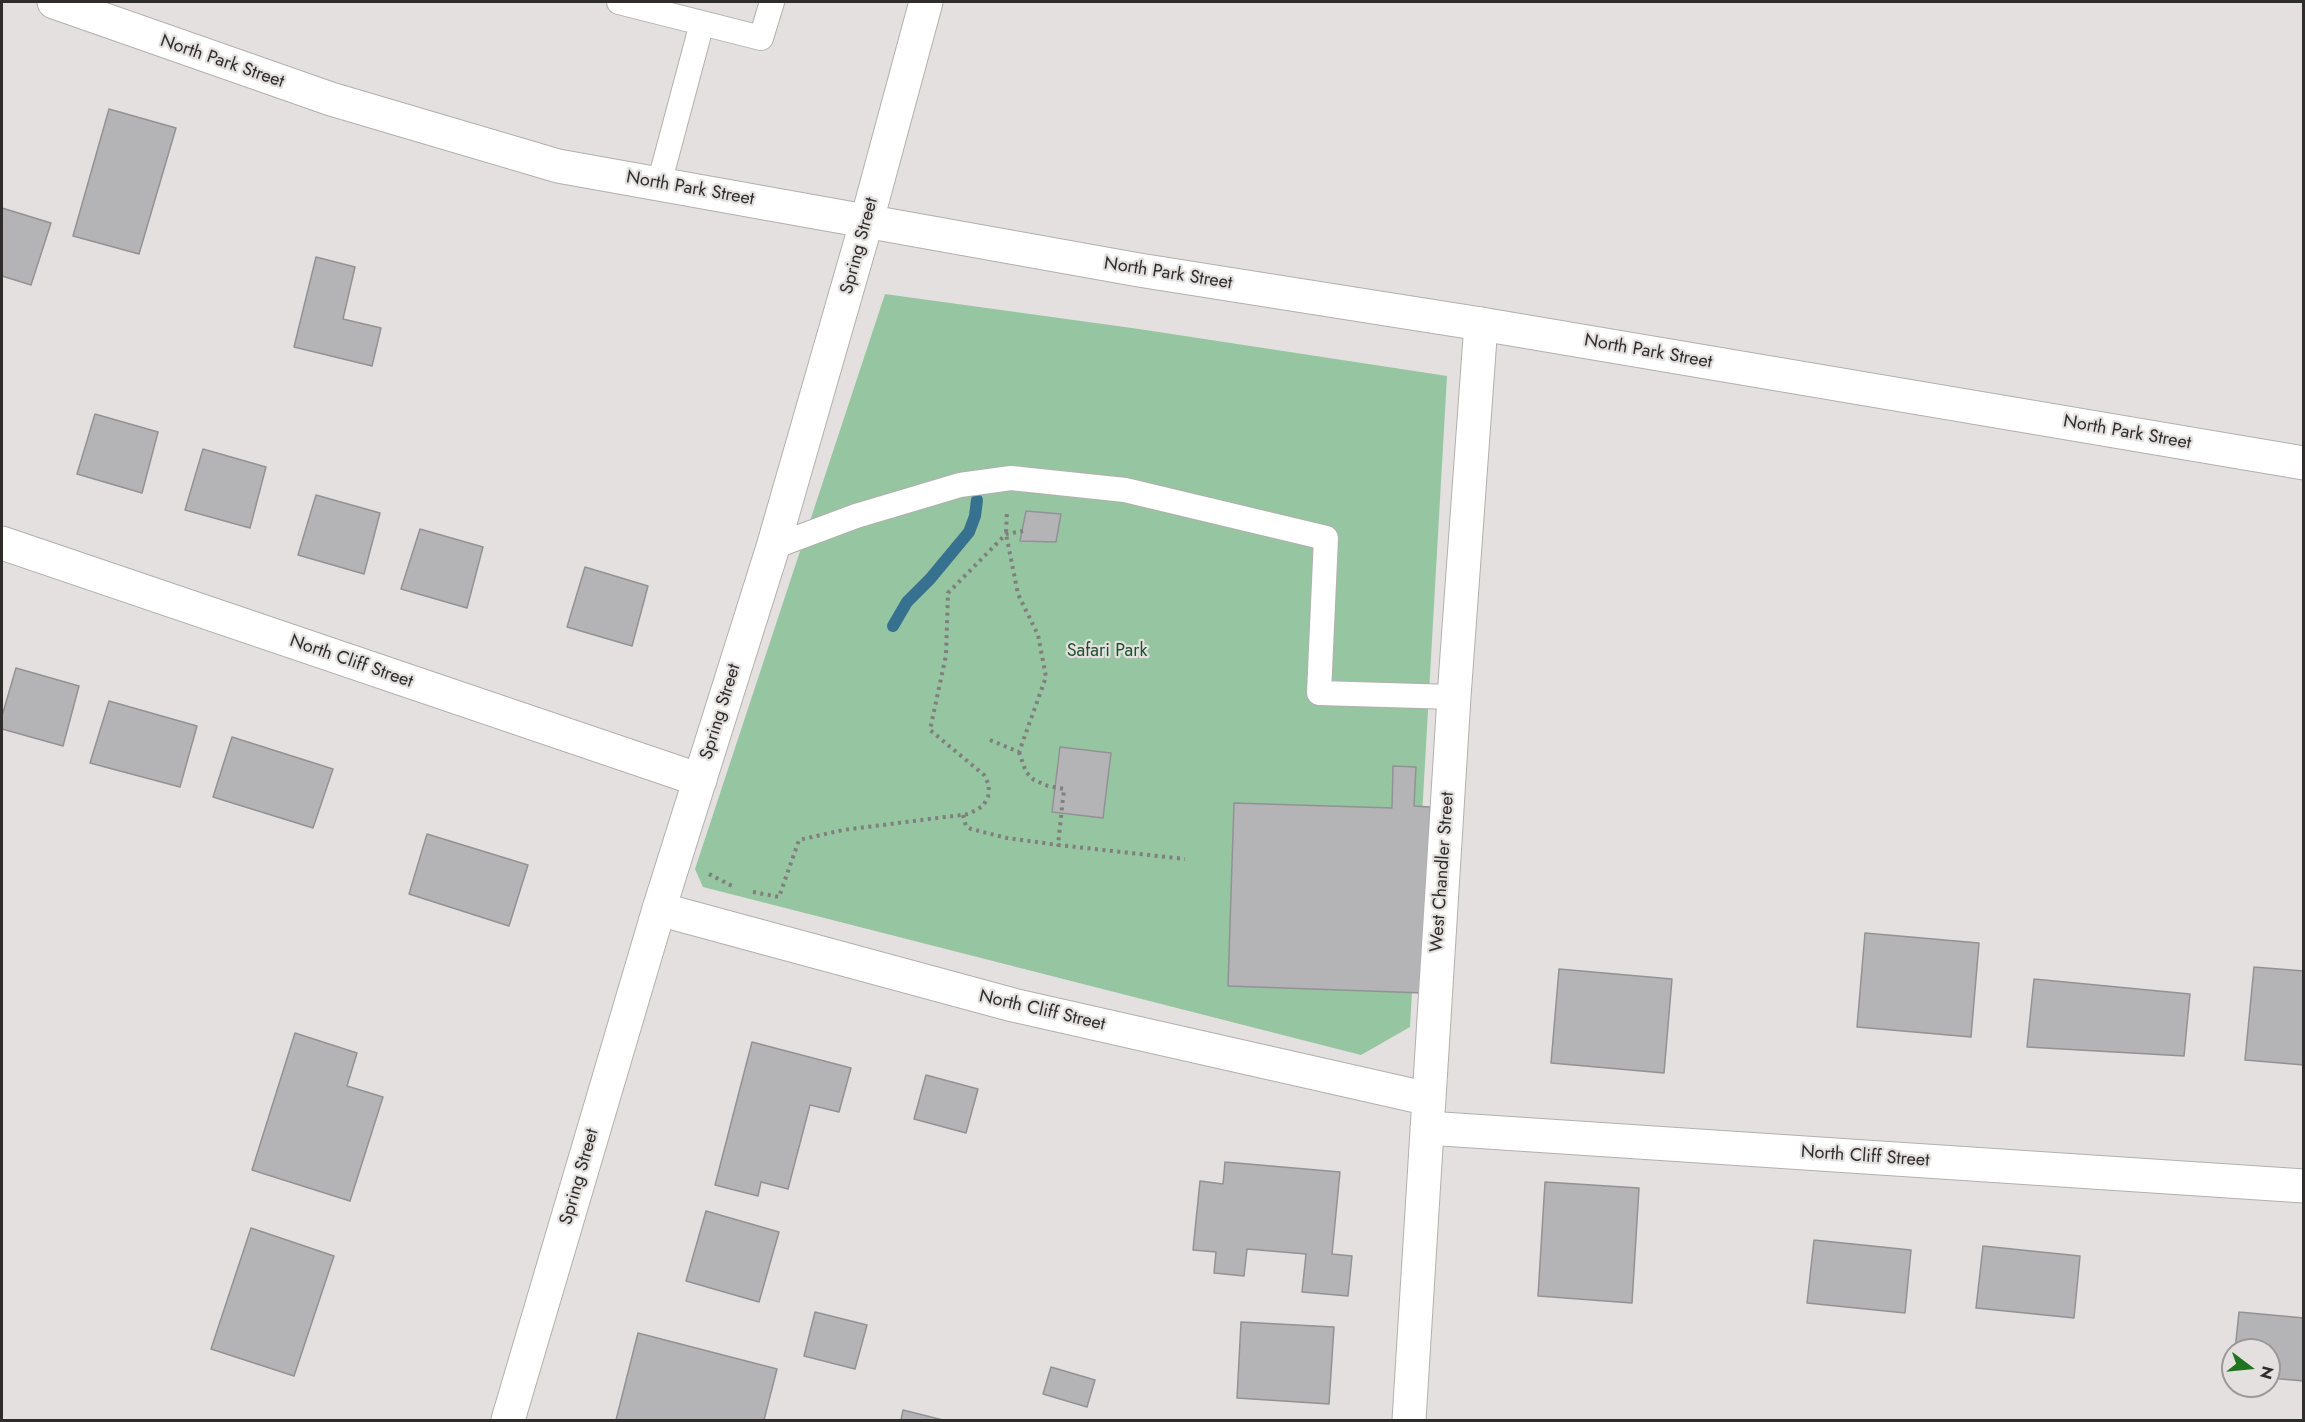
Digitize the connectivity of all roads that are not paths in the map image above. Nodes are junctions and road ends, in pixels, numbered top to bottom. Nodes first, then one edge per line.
1 (54, 2) edge
2 (619, 2) edge
3 (772, 2) edge
4 (926, 2) edge
5 (702, 23) junction
6 (659, 184) junction
7 (867, 220) junction
8 (1481, 324) junction
9 (2304, 463) edge
10 (2, 543) edge
11 (773, 547) junction
12 (1454, 697) junction
13 (700, 780) junction
14 (659, 909) junction
15 (1428, 1114) junction
16 (2304, 1186) edge
17 (508, 1420) edge
18 (1408, 1420) edge

1 - 6 street, North Park Street
2 - 5 lane
3 - 5 lane
4 - 7 street, Spring Street
5 - 6 lane
6 - 7 street, North Park Street
7 - 8 street, North Park Street
7 - 11 street, Spring Street
8 - 9 street, North Park Street
8 - 12 street, West Chandler Street
10 - 13 street, North Cliff Street
11 - 12 lane
11 - 13 street, Spring Street
12 - 15 street, West Chandler Street
13 - 14 street, Spring Street
14 - 15 street, North Cliff Street
14 - 17 street, Spring Street
15 - 16 street, North Cliff Street
15 - 18 street, West Chandler Street

